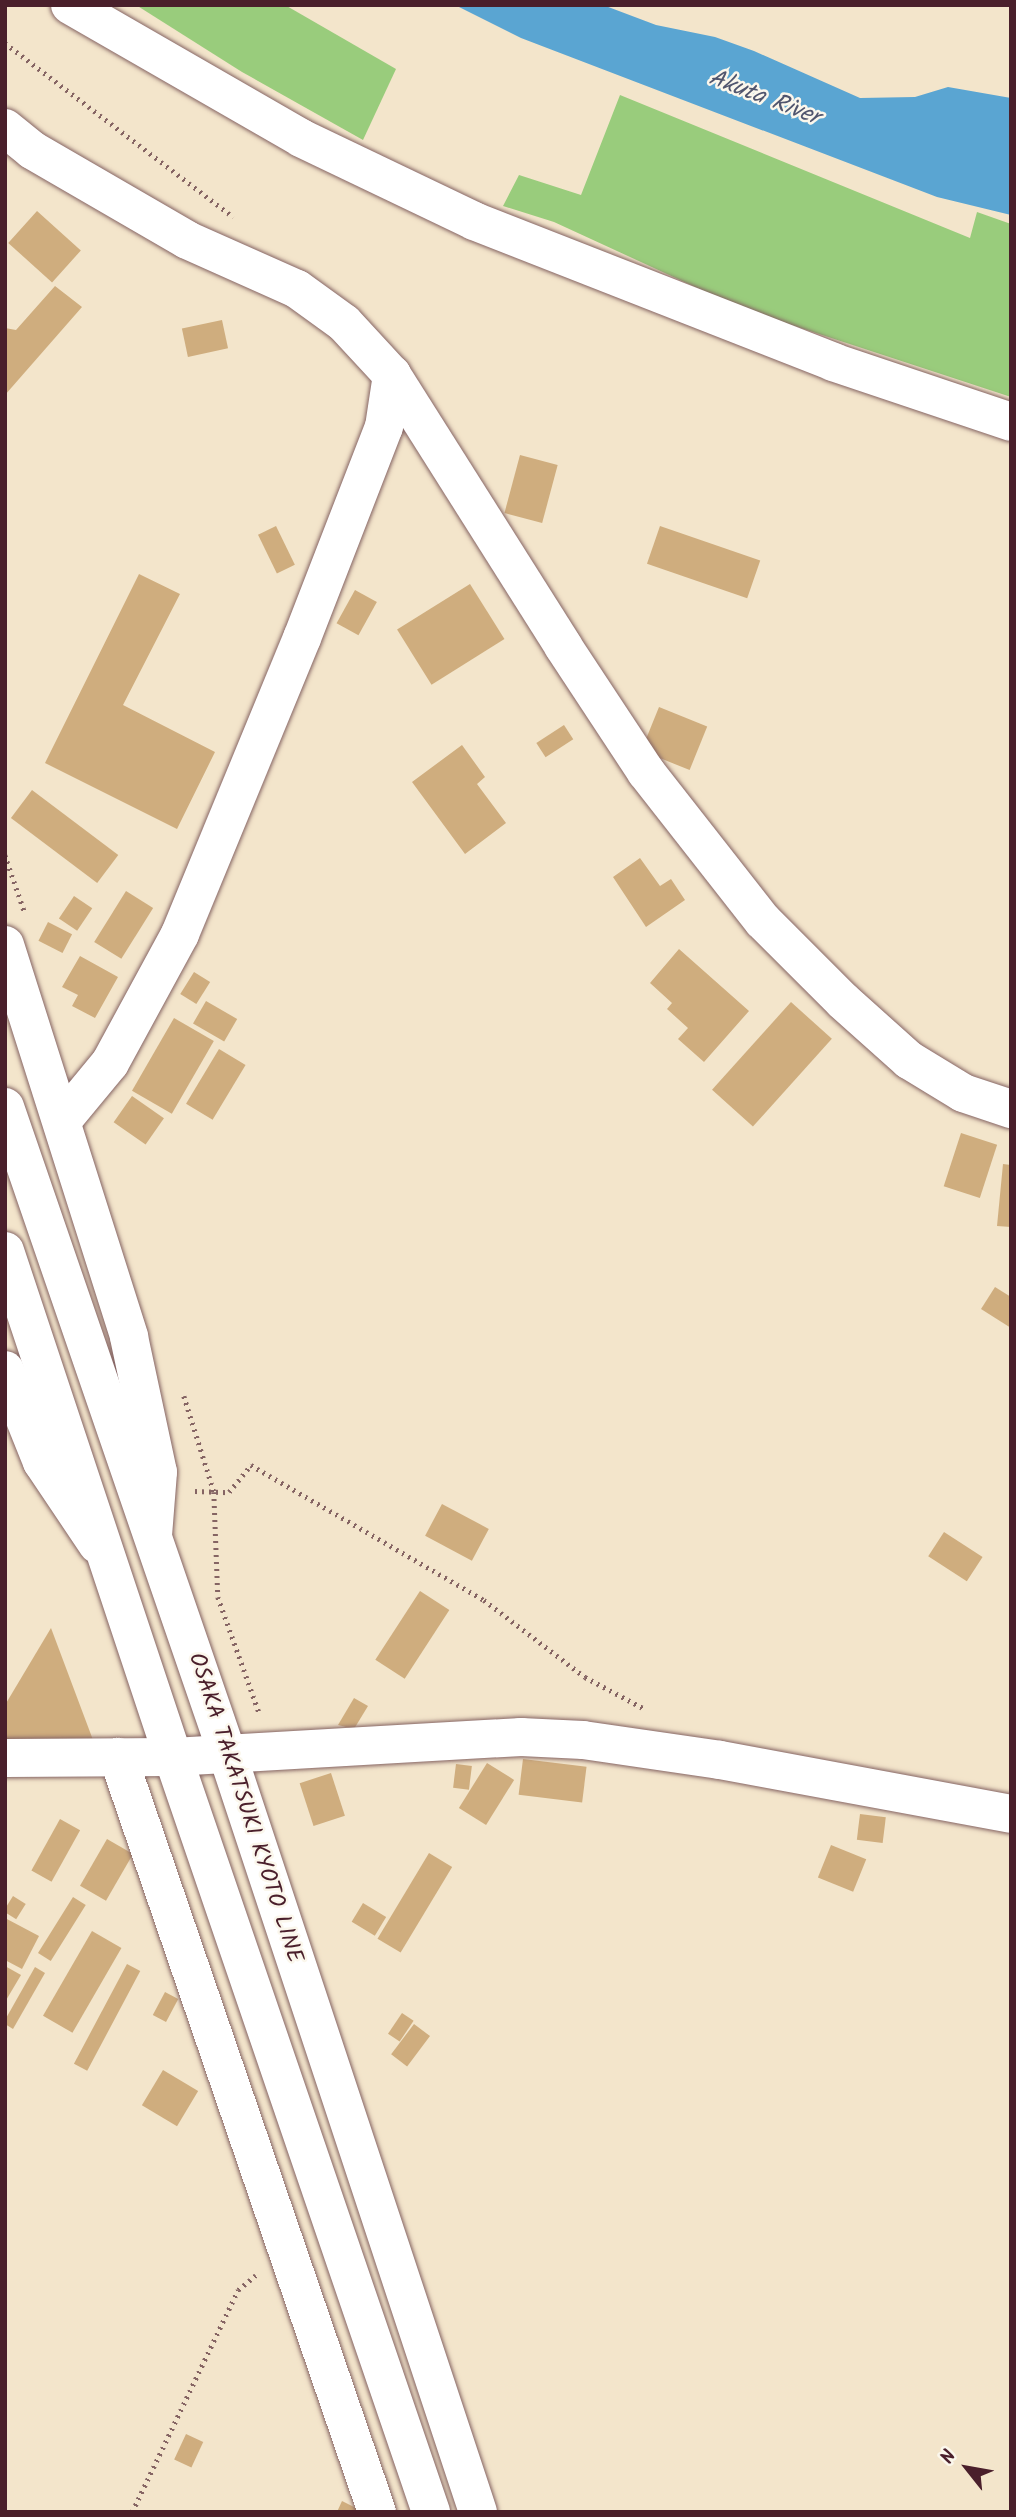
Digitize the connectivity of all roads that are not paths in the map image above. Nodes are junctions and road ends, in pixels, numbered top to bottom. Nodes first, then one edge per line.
1 (70, 5) edge
2 (5, 128) edge
3 (392, 375) junction
4 (1011, 422) edge
5 (5, 945) edge
6 (5, 1107) edge
7 (1011, 1109) edge
8 (62, 1121) junction
9 (5, 1251) edge
10 (5, 1370) edge
11 (153, 1535) junction
12 (108, 1561) junction
13 (227, 1753) junction
14 (118, 1757) junction
15 (173, 1757) junction
16 (5, 1758) edge
17 (1011, 1814) edge
18 (377, 2512) edge
19 (431, 2512) edge
20 (478, 2512) edge

1 - 4 street
2 - 3 street
3 - 7 street
3 - 8 street
5 - 8 street
6 - 11 street, OSAKA TAKATSUKI KYOTO LINE
8 - 11 street
9 - 12 street
10 - 12 street
11 - 13 street, OSAKA TAKATSUKI KYOTO LINE
12 - 15 street
13 - 15 street
13 - 17 street
13 - 20 street, OSAKA TAKATSUKI KYOTO LINE
14 - 15 street
14 - 16 street
14 - 18 street
15 - 19 street

